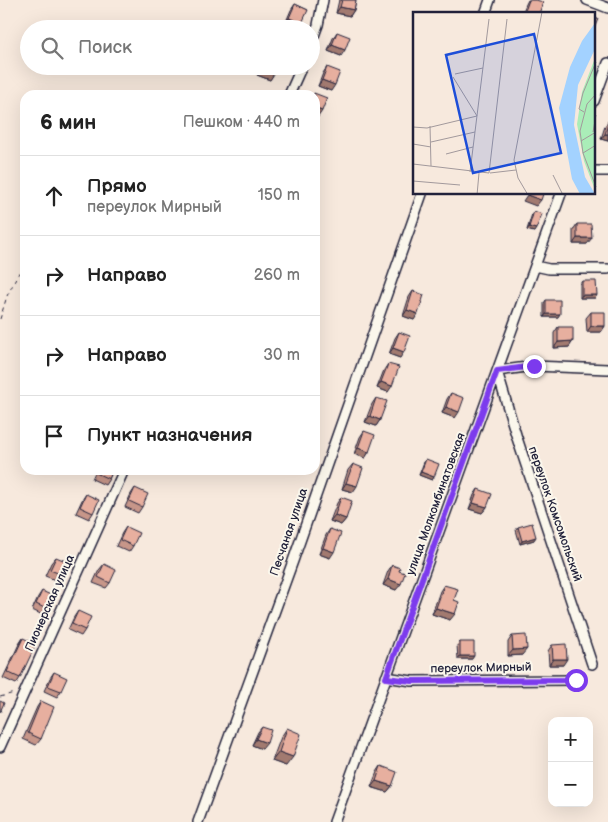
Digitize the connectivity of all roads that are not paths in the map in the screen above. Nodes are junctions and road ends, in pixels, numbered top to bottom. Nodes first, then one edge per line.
1 (323, 0) edge
2 (490, 0) edge
3 (587, 0) edge
4 (608, 8) edge
5 (486, 12) edge
6 (319, 20) edge
7 (608, 63) edge
8 (298, 75) edge
9 (291, 90) edge
10 (596, 96) edge
11 (422, 195) edge
12 (561, 195) edge
13 (535, 266) junction
14 (608, 269) edge
15 (608, 369) edge
16 (497, 371) junction
17 (122, 475) edge
18 (592, 664) dead end
19 (386, 678) junction
20 (576, 680) dead end
21 (0, 747) edge
22 (198, 822) edge
23 (334, 822) edge

1 - 6 street
2 - 5 street
3 - 4 street
7 - 10 street
8 - 9 street
11 - 22 street, Песчаная улица
12 - 13 street, улица Молкомбинатовская
13 - 14 street
13 - 16 street, улица Молкомбинатовская
15 - 16 street
16 - 18 street, переулок Комсомольский
16 - 19 street, улица Молкомбинатовская
17 - 21 street, Пионерская улица
19 - 20 street, переулок Мирный
19 - 23 street, улица Молкомбинатовская

